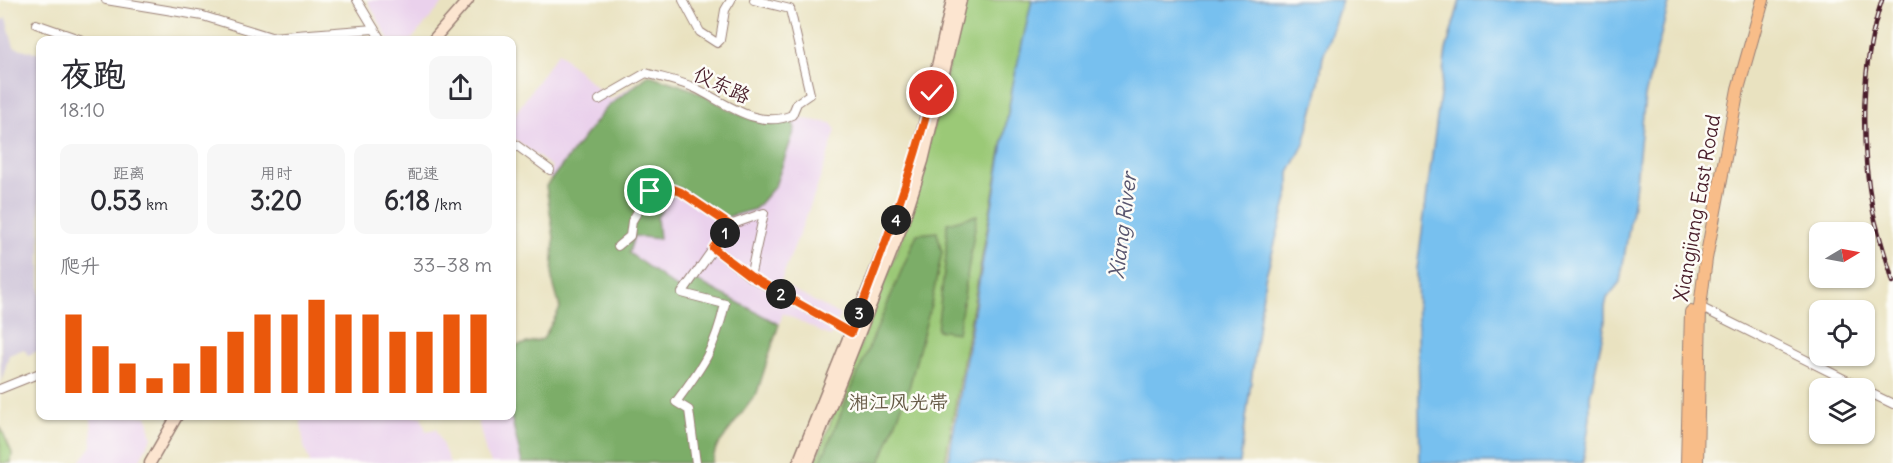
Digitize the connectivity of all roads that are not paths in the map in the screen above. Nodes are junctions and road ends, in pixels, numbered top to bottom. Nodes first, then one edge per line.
1 (106, 0) edge
2 (357, 0) edge
3 (468, 0) edge
4 (683, 0) edge
5 (731, 0) edge
6 (754, 0) edge
7 (952, 0) edge
8 (961, 0) edge
9 (1755, 0) edge
10 (1763, 0) edge
11 (36, 24) dead end
12 (374, 29) junction
13 (70, 36) edge
14 (268, 36) edge
15 (284, 36) edge
16 (378, 36) edge
17 (439, 36) edge
18 (600, 100) dead end
19 (516, 145) edge
20 (550, 170) dead end
21 (730, 225) junction
22 (618, 246) dead end
23 (713, 248) junction
24 (750, 276) junction
25 (1700, 306) junction
26 (851, 333) junction
27 (36, 375) edge
28 (1841, 378) edge
29 (0, 389) edge
30 (1875, 395) edge
31 (1893, 404) edge
32 (175, 420) edge
33 (150, 463) edge
34 (696, 463) edge
35 (798, 463) edge
36 (808, 463) edge
37 (1687, 463) edge
38 (1697, 463) edge

1 - 14 street
2 - 12 street
3 - 17 main road
4 - 5 street, 仪东路
6 - 18 street, 仪东路
7 - 26 main road
8 - 36 main road
9 - 37 main road, Xiangjiang East Road
10 - 25 main road, Xiangjiang East Road
11 - 13 street
12 - 15 street
12 - 16 street
19 - 20 street
21 - 22 street
21 - 23 street
21 - 24 street
23 - 24 street
23 - 34 street
24 - 26 street
25 - 28 street
25 - 38 main road, Xiangjiang East Road
26 - 35 main road
27 - 29 street
30 - 31 street
32 - 33 main road

